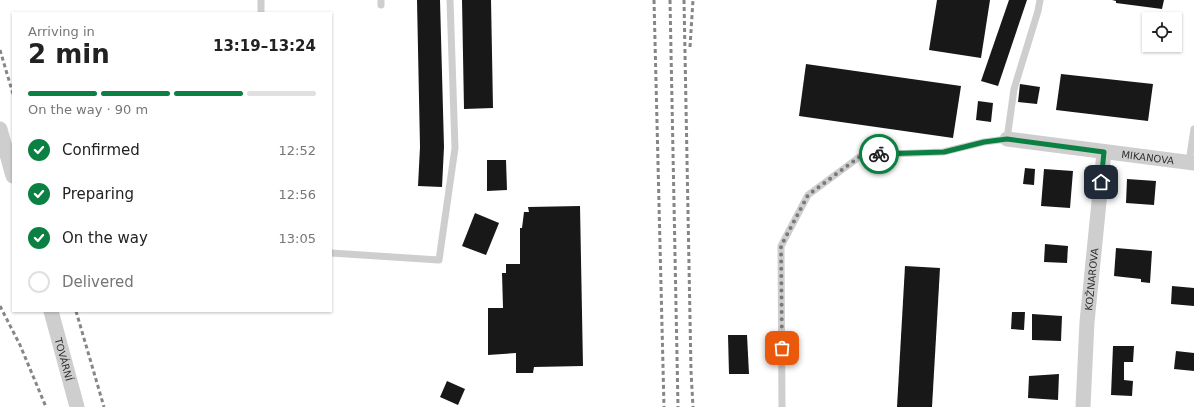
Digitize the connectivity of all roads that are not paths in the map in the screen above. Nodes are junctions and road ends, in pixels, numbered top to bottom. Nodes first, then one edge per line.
1 (261, 0) edge
2 (450, 0) edge
3 (1040, 0) edge
4 (261, 12) edge
5 (0, 129) edge
6 (1194, 129) edge
7 (1007, 139) junction
8 (1104, 152) junction
9 (1192, 162) edge
10 (12, 172) edge
11 (332, 253) edge
12 (51, 312) edge
13 (77, 407) edge
14 (782, 407) edge
15 (1083, 407) edge

1 - 4 lane
2 - 11 lane
3 - 7 lane
5 - 10 street
6 - 9 lane
7 - 8 street, MIKANOVA
7 - 14 lane, MIKANOVA
8 - 9 street, MIKANOVA
8 - 15 street, KOŽNAROVA
12 - 13 street, TOVÁRNÍ

